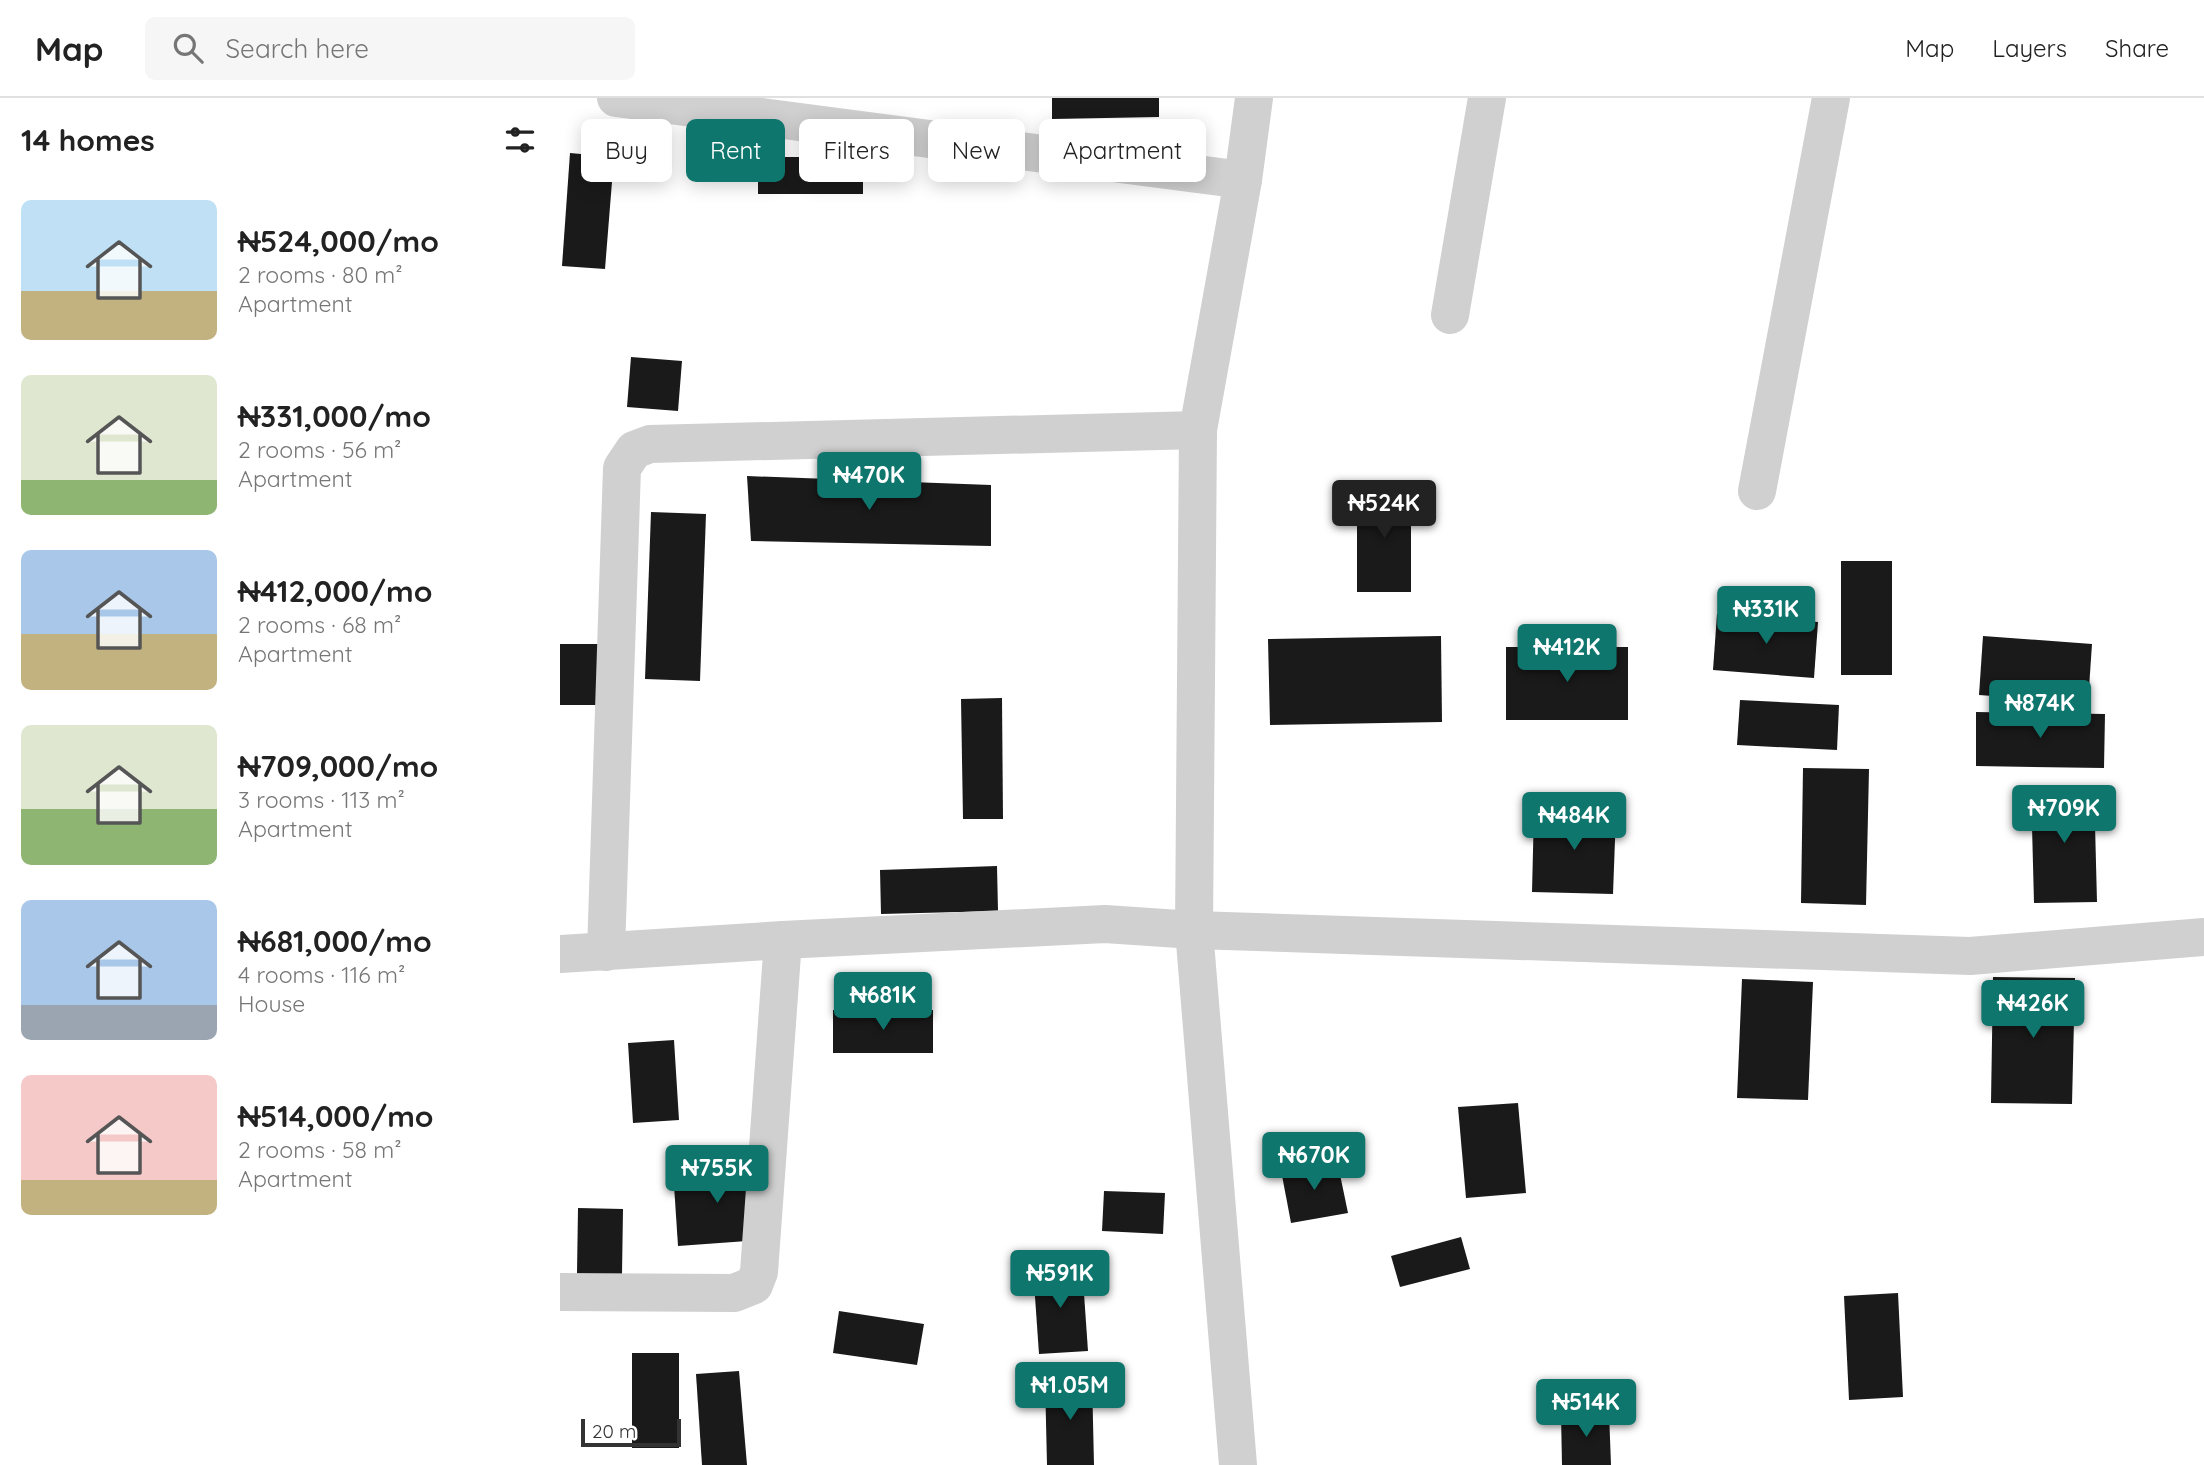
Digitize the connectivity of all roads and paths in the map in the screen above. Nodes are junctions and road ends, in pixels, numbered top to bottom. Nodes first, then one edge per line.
1 (616, 98) edge
2 (1254, 98) edge
3 (1487, 98) edge
4 (1831, 98) edge
5 (1242, 180) junction
6 (1450, 315) dead end
7 (1198, 430) junction
8 (1757, 491) dead end
9 (1194, 930) junction
10 (2204, 937) edge
11 (783, 940) junction
12 (606, 952) junction
13 (560, 954) edge
14 (560, 1292) edge
15 (1238, 1465) edge

1 - 5 street
2 - 5 street
3 - 6 street
4 - 8 street
5 - 7 street
7 - 9 street
7 - 12 street
9 - 10 street
9 - 11 street
9 - 15 street
11 - 12 street
11 - 14 street
12 - 13 street

